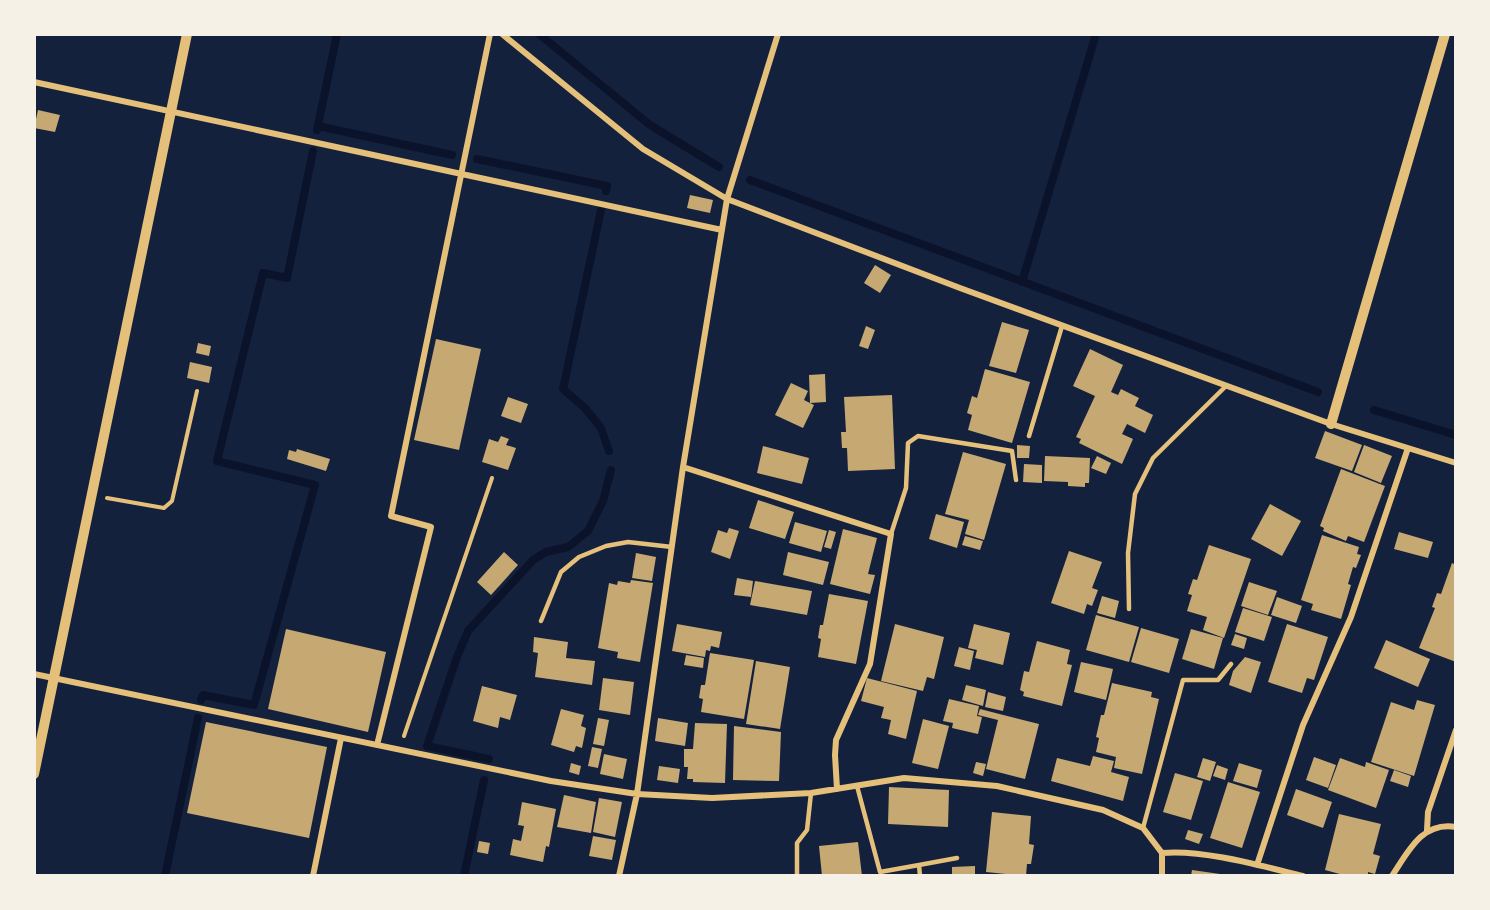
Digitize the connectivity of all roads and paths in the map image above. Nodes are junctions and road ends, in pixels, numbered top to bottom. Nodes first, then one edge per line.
1 (187, 34) edge
2 (490, 34) edge
3 (502, 34) edge
4 (777, 34) edge
5 (1444, 34) edge
6 (34, 82) edge
7 (170, 111) junction
8 (462, 174) junction
9 (727, 199) junction
10 (722, 230) junction
11 (1062, 326) junction
12 (1226, 386) junction
13 (197, 391) dead end
14 (1331, 424) junction
15 (1029, 436) dead end
16 (1408, 448) junction
17 (1455, 463) edge
18 (683, 467) junction
19 (492, 478) dead end
20 (1016, 480) dead end
21 (92, 494) junction
22 (891, 534) junction
23 (672, 548) junction
24 (1130, 609) dead end
25 (541, 621) dead end
26 (1231, 664) dead end
27 (34, 674) edge
28 (54, 678) junction
29 (1455, 730) edge
30 (341, 738) junction
31 (377, 745) junction
32 (399, 750) junction
33 (34, 774) edge
34 (857, 786) junction
35 (837, 789) junction
36 (811, 793) junction
37 (637, 794) junction
38 (1455, 827) edge
39 (1143, 828) junction
40 (1427, 830) junction
41 (1162, 853) junction
42 (957, 858) dead end
43 (1257, 864) junction
44 (919, 865) junction
45 (313, 876) edge
46 (619, 876) edge
47 (797, 876) edge
48 (920, 876) edge
49 (1162, 876) edge
50 (1303, 876) edge
51 (1392, 876) edge

1 - 7 street
2 - 8 street
3 - 9 street
4 - 9 street
5 - 14 street
6 - 7 street
7 - 8 street
7 - 21 street
8 - 10 street
8 - 31 street
9 - 10 street
9 - 11 street
10 - 18 street
11 - 12 street
11 - 15 lane
12 - 14 street
12 - 24 lane
13 - 21 path
14 - 16 street
16 - 17 street
16 - 43 street
18 - 22 street
18 - 23 street
19 - 32 path
20 - 22 lane
21 - 28 street
22 - 35 street
23 - 25 lane
23 - 37 street
26 - 39 lane
27 - 28 street
28 - 30 street
28 - 33 street
29 - 40 street
30 - 31 street
30 - 45 street
31 - 32 street
32 - 37 street
34 - 35 street
34 - 39 street
34 - 44 lane
35 - 36 street
36 - 37 street
36 - 47 lane
37 - 46 street
38 - 40 street
39 - 41 street
40 - 51 street
41 - 43 street
41 - 49 street
42 - 44 lane
43 - 50 street
44 - 48 lane

